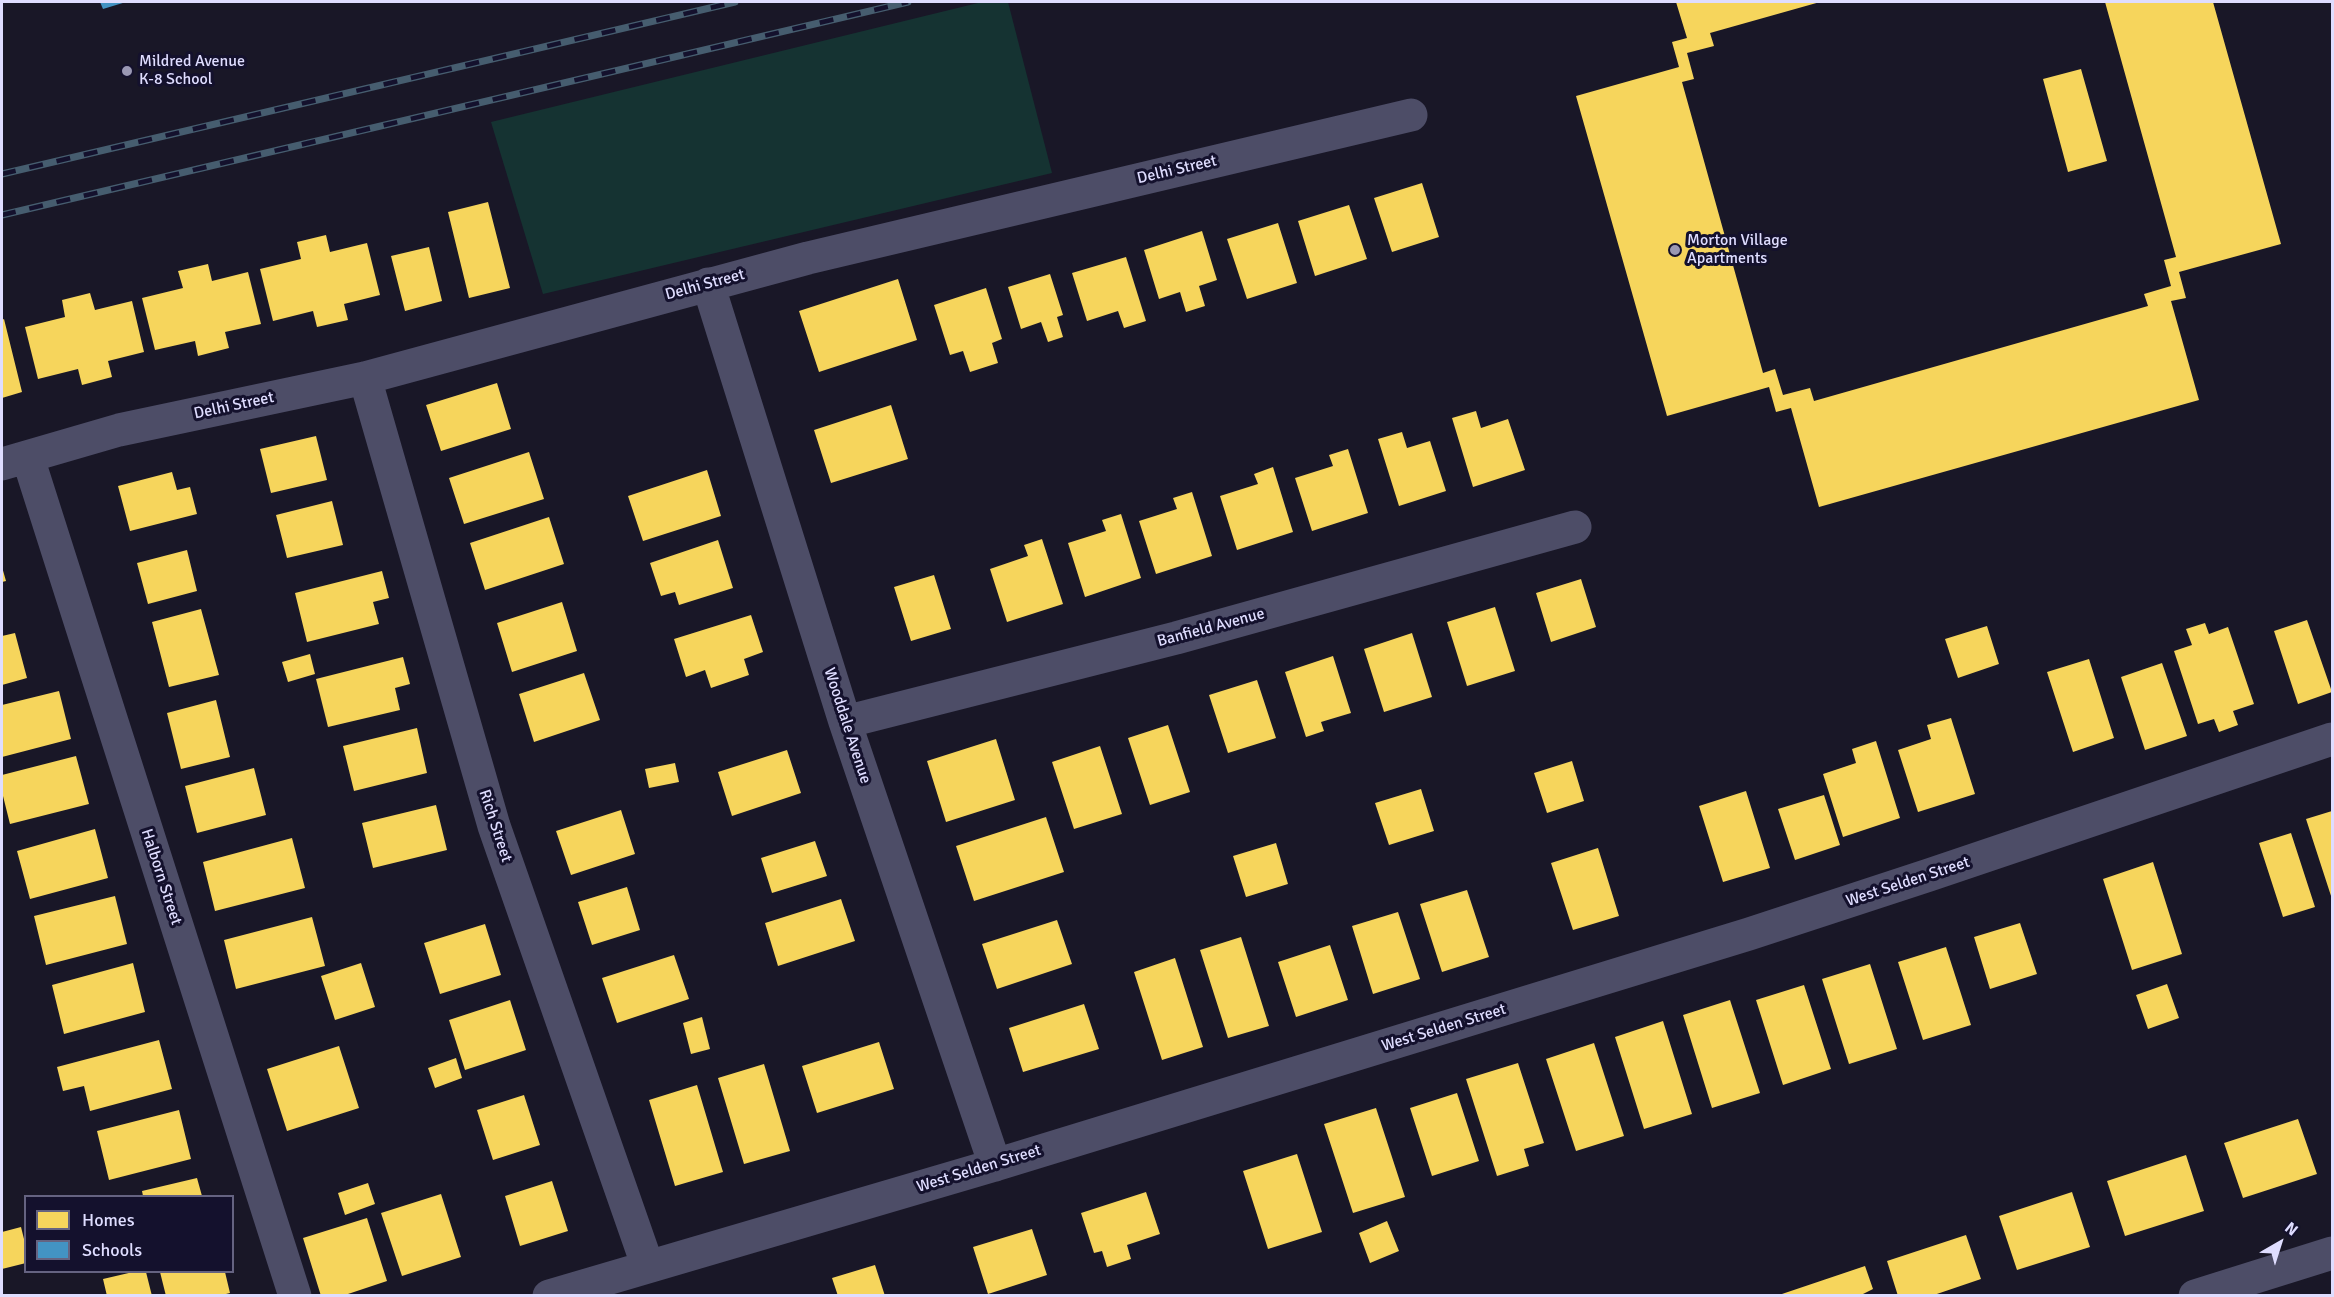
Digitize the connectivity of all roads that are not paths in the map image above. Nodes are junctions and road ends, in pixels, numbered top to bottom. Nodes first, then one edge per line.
1 (1411, 115) dead end
2 (708, 284) junction
3 (365, 378) junction
4 (15, 461) edge
5 (1575, 526) dead end
6 (845, 722) junction
7 (2332, 739) edge
8 (995, 1165) junction
9 (2332, 1253) edge
10 (648, 1267) junction
11 (295, 1296) edge
12 (549, 1296) edge
13 (2195, 1296) edge

1 - 2 street, Delhi Street
2 - 3 street, Delhi Street
2 - 6 street, Wooddale Avenue
3 - 4 street, Delhi Street
3 - 10 street, Rich Street
4 - 11 street, Halborn Street
5 - 6 street, Banfield Avenue
6 - 8 street, Wooddale Avenue
7 - 8 street, West Selden Street
8 - 10 street, West Selden Street
9 - 13 street
10 - 12 street, West Selden Street

